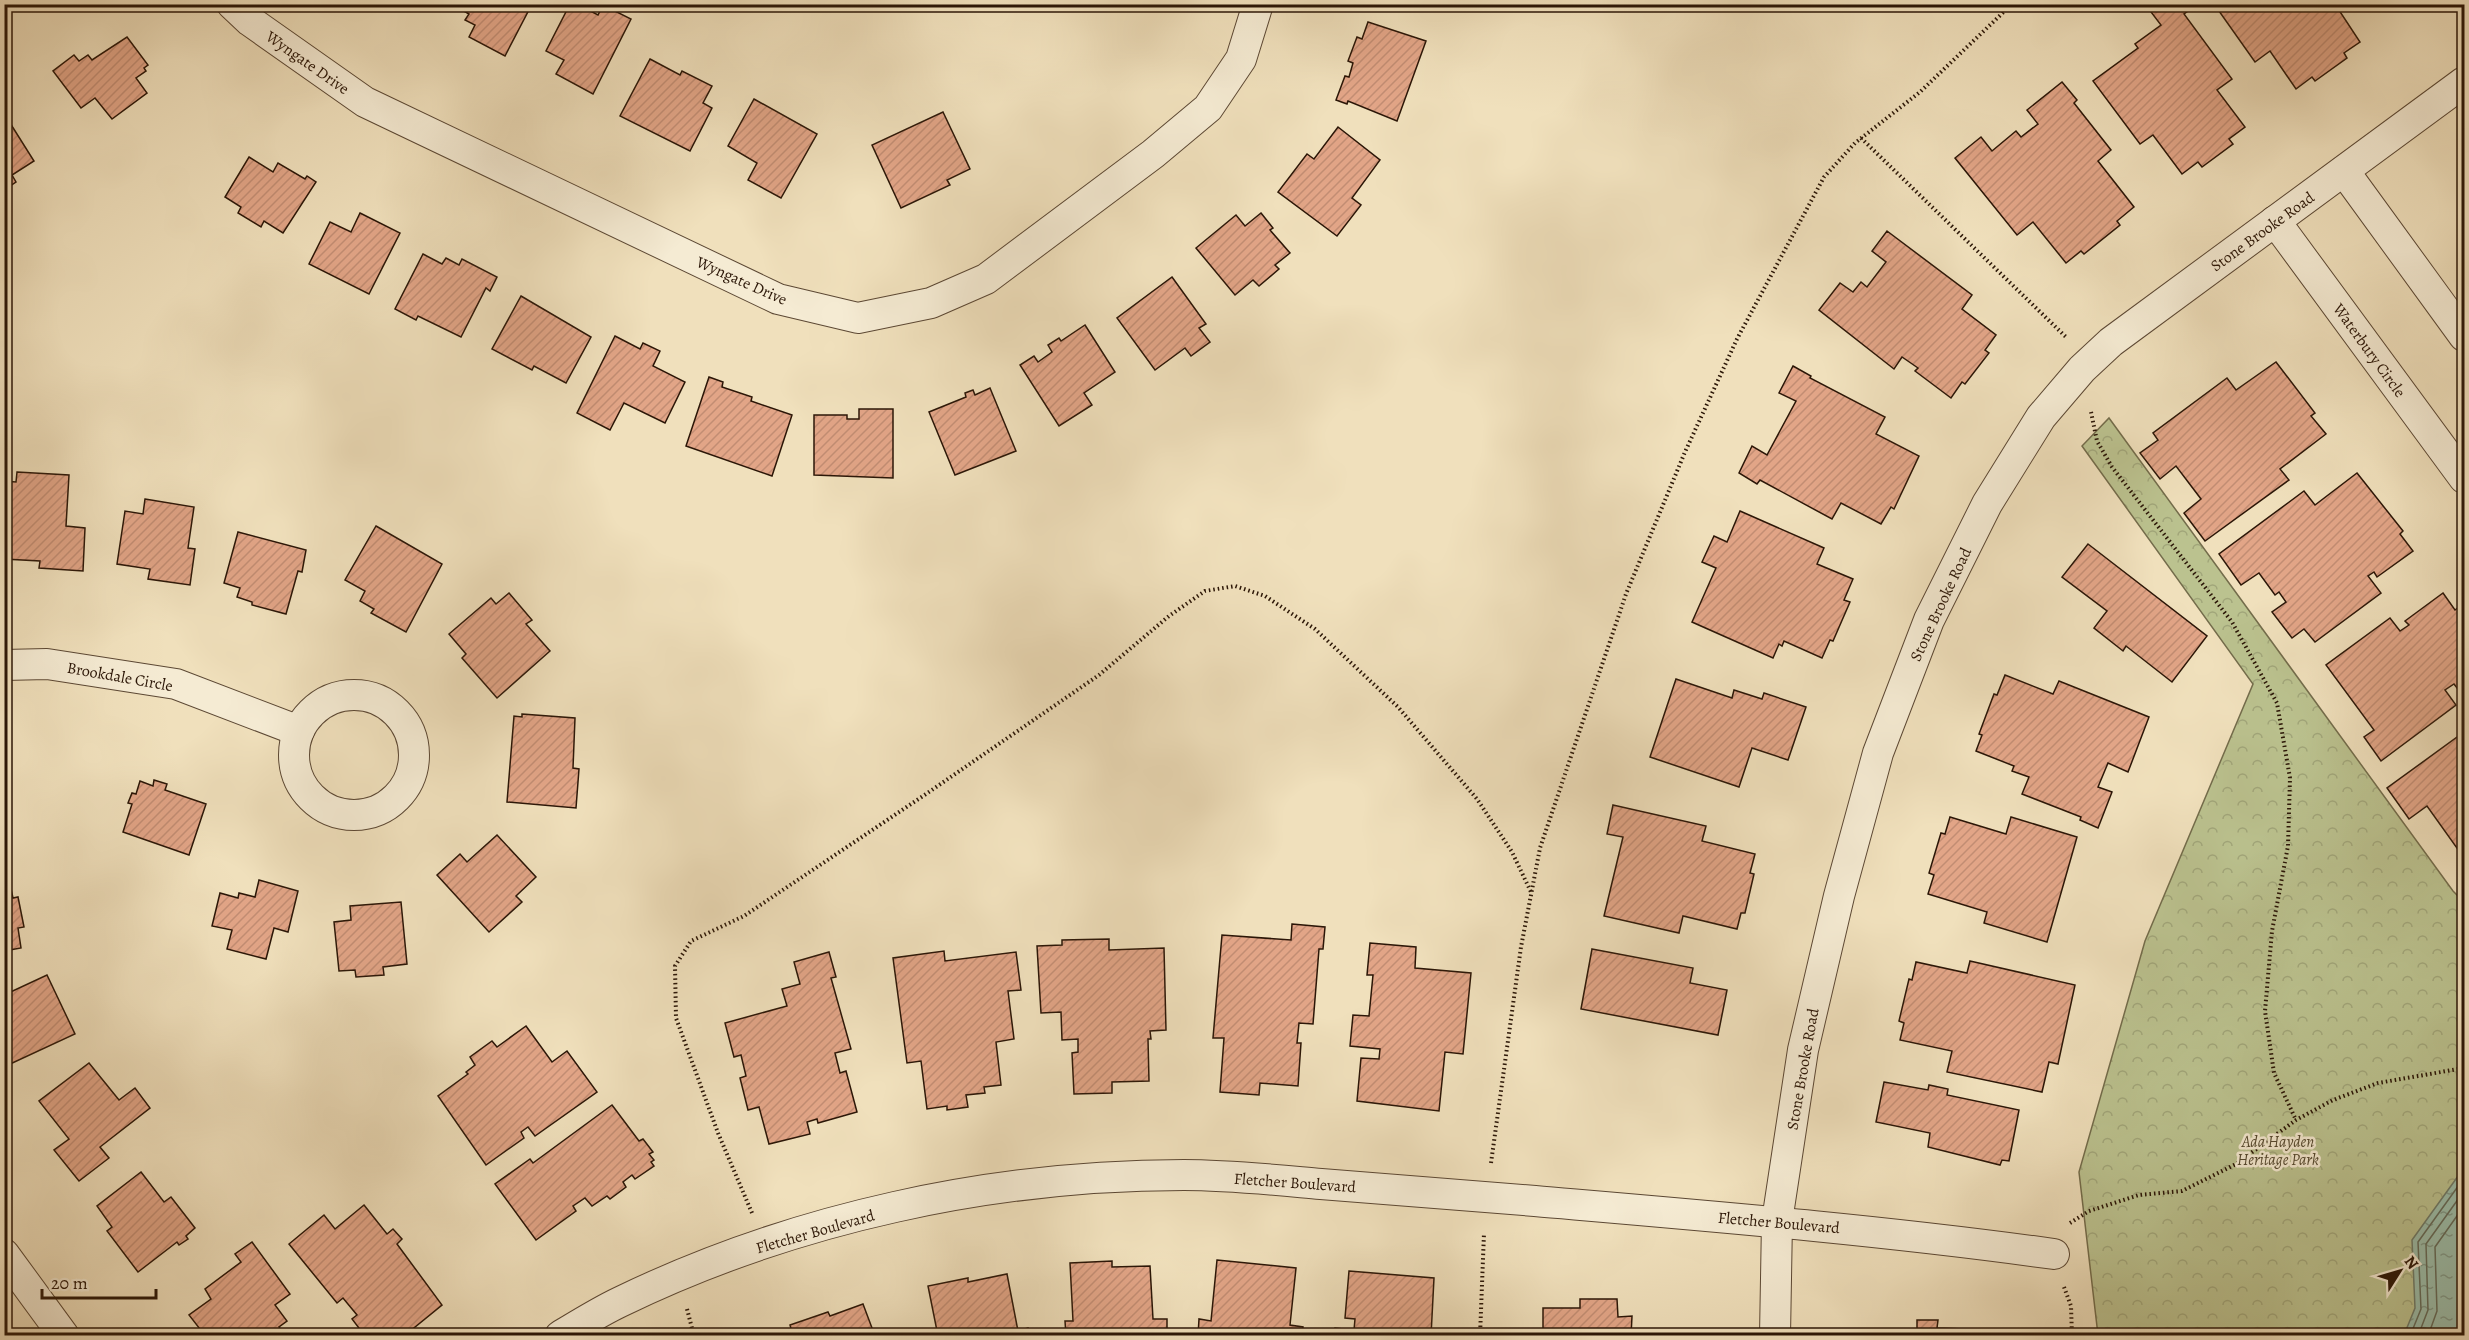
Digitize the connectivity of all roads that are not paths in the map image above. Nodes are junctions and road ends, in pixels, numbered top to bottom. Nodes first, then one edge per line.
1 (232, 4) edge
2 (1258, 4) edge
3 (2464, 82) edge
4 (2343, 171) junction
5 (2275, 221) junction
6 (2464, 336) edge
7 (2464, 478) edge
8 (4, 665) edge
9 (299, 731) dead end
10 (1777, 1221) junction
11 (4, 1254) edge
12 (2054, 1254) road end
13 (64, 1335) edge
14 (560, 1335) edge
15 (1775, 1335) edge

1 - 2 street, Wyngate Drive
3 - 4 street, Stone Brooke Road
4 - 5 street, Stone Brooke Road
4 - 6 street
5 - 7 street, Waterbury Circle
5 - 10 street, Stone Brooke Road
8 - 9 street, Brookdale Circle
10 - 12 street, Fletcher Boulevard
10 - 14 street, Fletcher Boulevard
10 - 15 street, Stone Brooke Road
11 - 13 street

